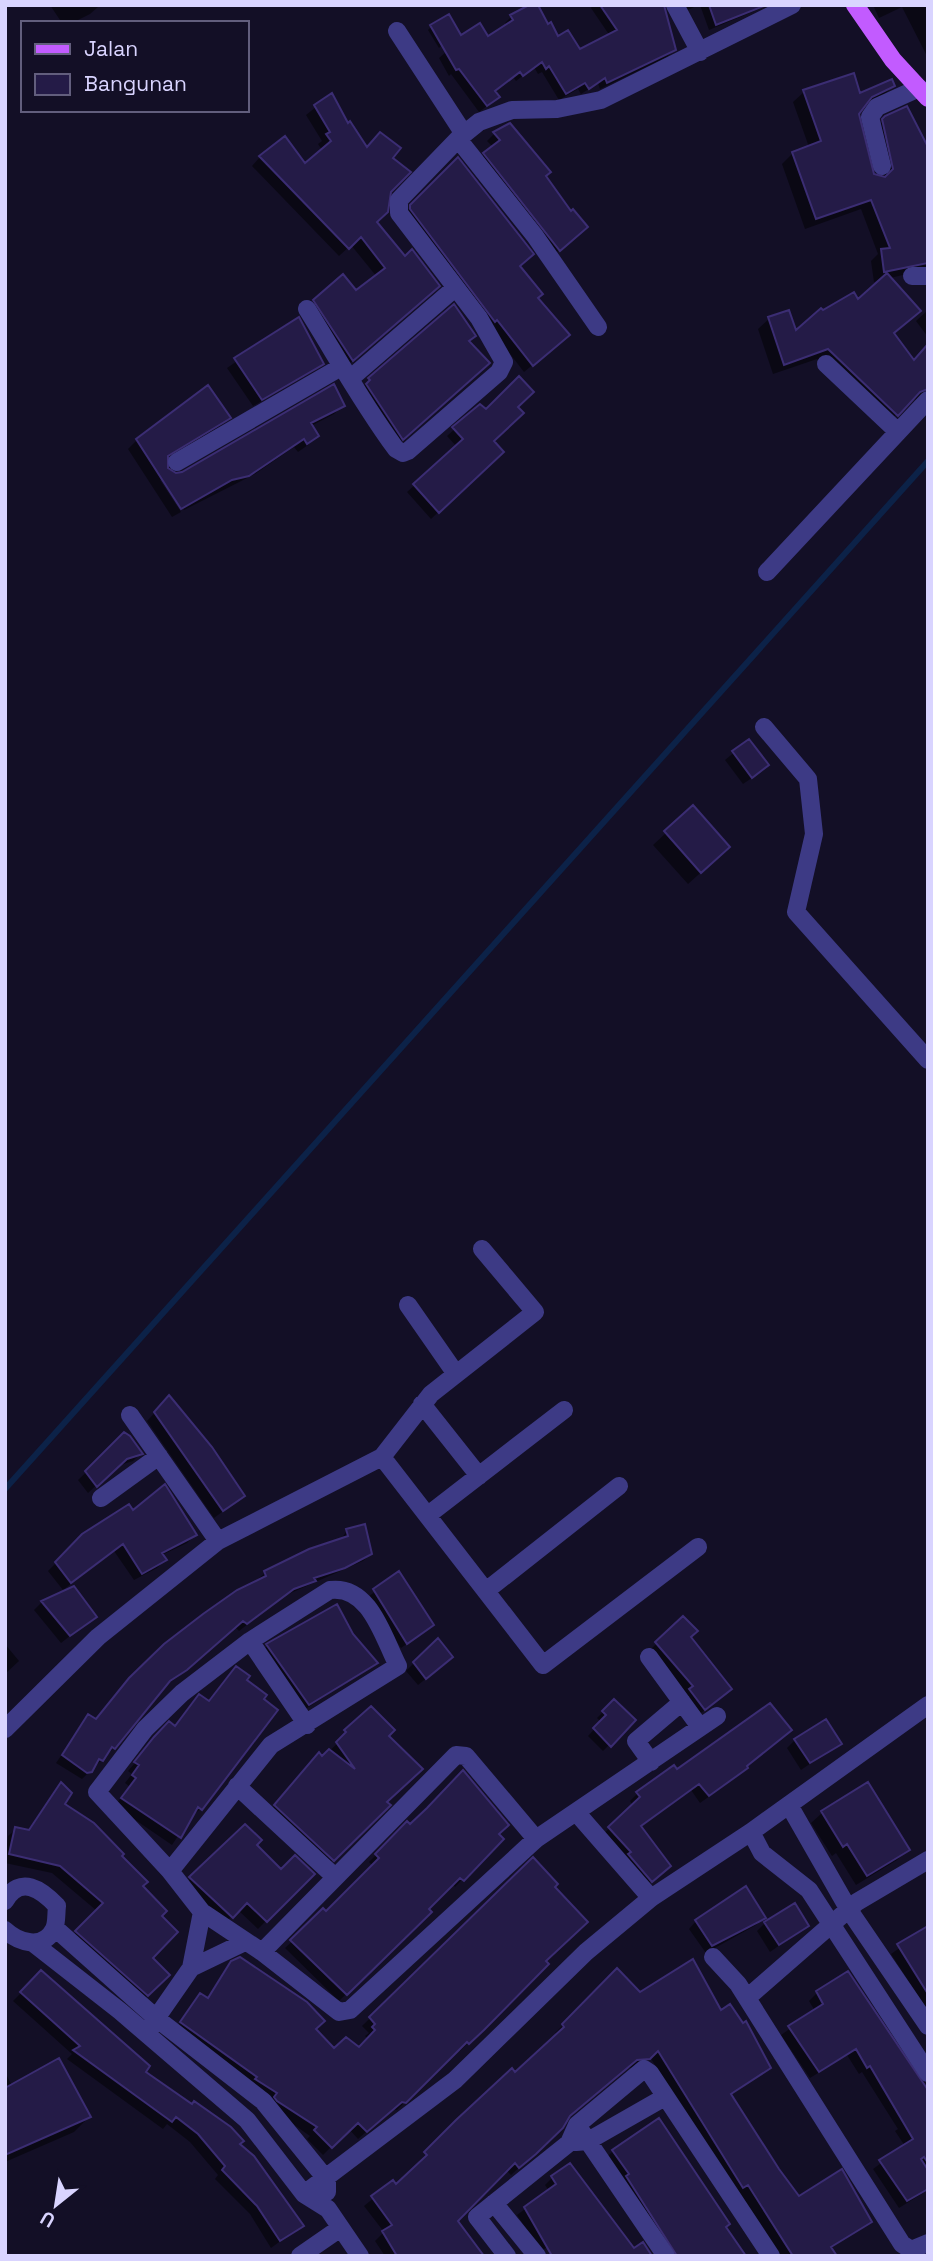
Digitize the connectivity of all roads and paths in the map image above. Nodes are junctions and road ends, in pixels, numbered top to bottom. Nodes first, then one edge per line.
1 (675, 5) edge
2 (792, 5) edge
3 (855, 5) edge
4 (397, 31) dead end
5 (700, 52) junction
6 (923, 93) edge
7 (461, 136) junction
8 (882, 166) dead end
9 (455, 288) junction
10 (307, 309) dead end
11 (598, 327) dead end
12 (826, 365) dead end
13 (346, 372) junction
14 (928, 400) edge
15 (898, 432) junction
16 (177, 462) dead end
17 (767, 572) dead end
18 (764, 727) dead end
19 (928, 1060) edge
20 (482, 1250) dead end
21 (408, 1305) dead end
22 (456, 1374) junction
23 (422, 1404) junction
24 (564, 1410) dead end
25 (130, 1415) dead end
26 (159, 1456) junction
27 (383, 1457) junction
28 (479, 1476) junction
29 (619, 1486) dead end
30 (101, 1498) dead end
31 (428, 1515) junction
32 (218, 1541) junction
33 (698, 1547) dead end
34 (487, 1590) junction
35 (250, 1641) junction
36 (649, 1657) dead end
37 (682, 1702) junction
38 (928, 1705) edge
39 (717, 1716) dead end
40 (307, 1725) junction
41 (700, 1727) junction
42 (5, 1729) edge
43 (651, 1762) junction
44 (237, 1786) junction
45 (789, 1805) junction
46 (576, 1812) junction
47 (751, 1832) junction
48 (536, 1839) junction
49 (928, 1860) edge
50 (170, 1871) junction
51 (334, 1876) junction
52 (651, 1898) junction
53 (5, 1901) edge
54 (849, 1910) junction
55 (202, 1912) junction
56 (834, 1924) junction
57 (55, 1928) junction
58 (15, 1940) edge
59 (245, 1942) junction
60 (261, 1952) junction
61 (713, 1957) dead end
62 (191, 1968) junction
63 (747, 1998) junction
64 (151, 2025) junction
65 (928, 2026) edge
66 (928, 2073) edge
67 (665, 2097) junction
68 (578, 2125) junction
69 (588, 2140) junction
70 (569, 2143) junction
71 (327, 2180) junction
72 (304, 2194) junction
73 (494, 2203) junction
74 (328, 2209) junction
75 (339, 2229) junction
76 (928, 2243) edge
77 (534, 2255) edge
78 (300, 2256) edge
79 (360, 2256) edge
80 (507, 2256) edge
81 (666, 2256) edge
82 (771, 2256) edge

1 - 5 street
2 - 5 street
3 - 6 main road
4 - 7 street
5 - 7 street
6 - 8 street
7 - 9 street
7 - 11 street
9 - 13 street
9 - 13 street
10 - 13 street
12 - 15 street
13 - 16 street
14 - 15 street
15 - 17 street
18 - 19 street
20 - 22 street
21 - 22 street
22 - 23 street
23 - 27 street
23 - 28 street
24 - 28 street
25 - 26 street
26 - 30 street
26 - 32 street
27 - 31 street
27 - 32 street
28 - 31 street
29 - 34 street
31 - 34 street
32 - 42 street
33 - 34 street
35 - 40 street
35 - 40 street
35 - 50 street
36 - 37 street
37 - 41 street
37 - 43 street
38 - 45 street
39 - 41 street
40 - 44 street
41 - 43 street
43 - 46 street
44 - 50 street
44 - 51 street
45 - 47 street
45 - 54 street
46 - 48 street
46 - 52 street
47 - 52 street
47 - 56 street
48 - 51 street
48 - 60 street
49 - 54 street
50 - 55 street
51 - 60 street
52 - 71 street
53 - 57 street
54 - 56 street
54 - 65 street
55 - 59 street
55 - 62 street
56 - 63 street
56 - 66 street
57 - 58 street
57 - 64 street
58 - 64 street
59 - 60 street
59 - 62 street
61 - 63 street
62 - 64 street
63 - 76 street
64 - 71 street
64 - 72 street
67 - 68 street
67 - 69 street
67 - 82 street
68 - 69 street
68 - 70 street
69 - 70 street
69 - 81 street
70 - 73 street
71 - 72 street
71 - 74 street
72 - 74 street
73 - 77 street
73 - 80 street
74 - 75 street
75 - 78 street
75 - 79 street

